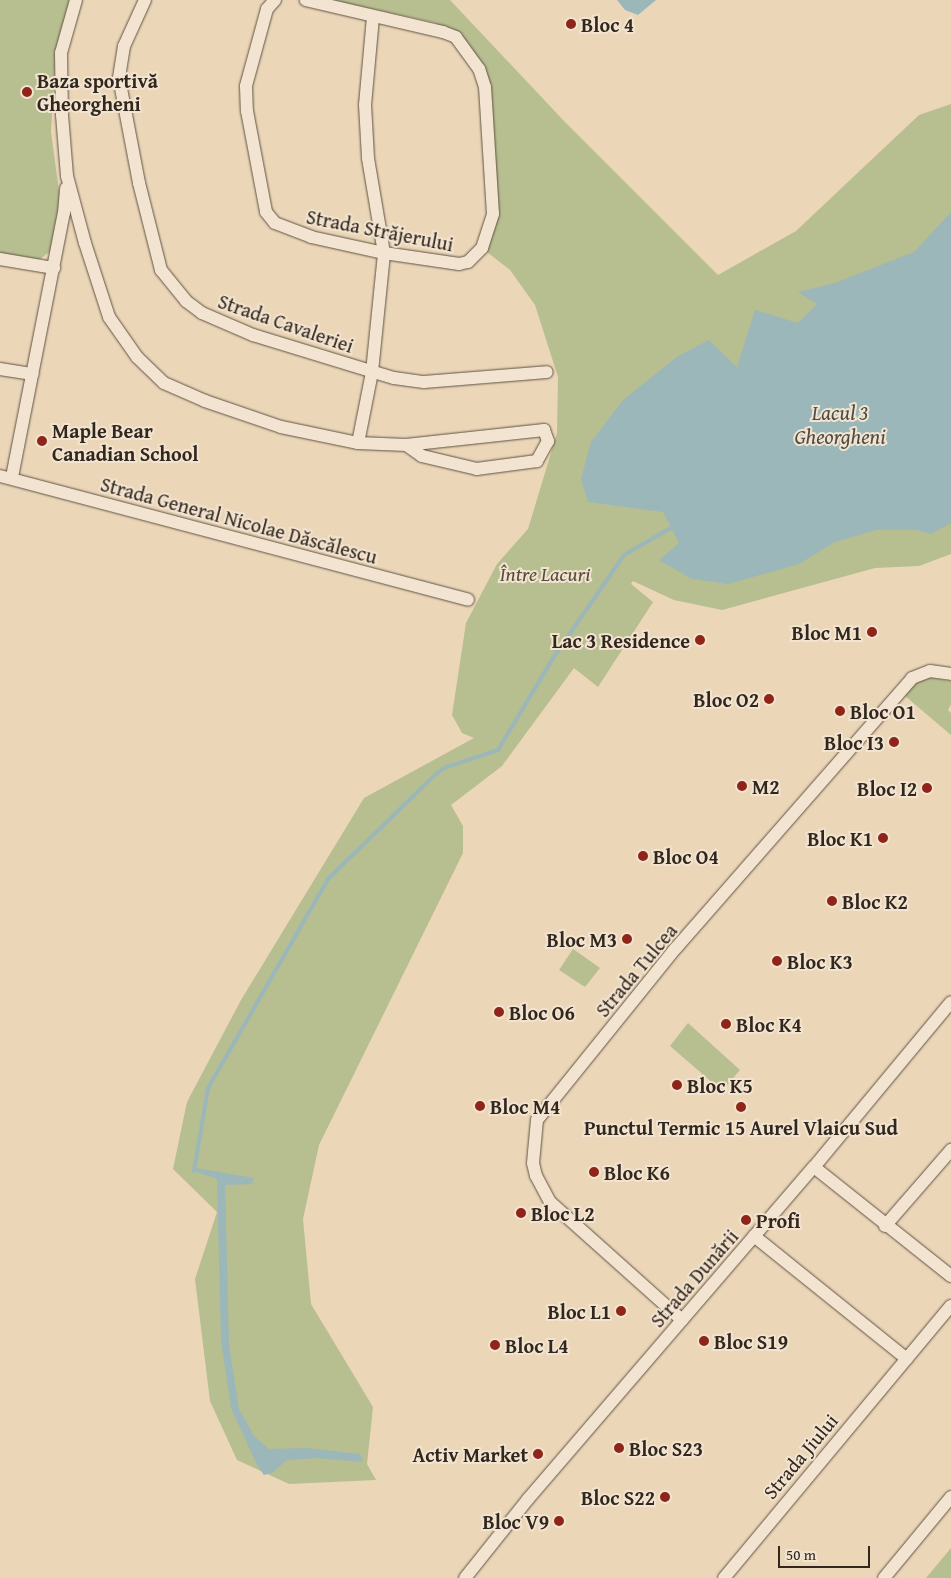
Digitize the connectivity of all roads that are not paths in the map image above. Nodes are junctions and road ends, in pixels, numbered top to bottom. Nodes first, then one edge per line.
1 (76, 0) edge
2 (145, 0) edge
3 (275, 0) edge
4 (306, 0) edge
5 (373, 17) junction
6 (67, 176) junction
7 (384, 253) junction
8 (0, 259) edge
9 (54, 268) junction
10 (0, 369) edge
11 (372, 372) junction
12 (547, 372) dead end
13 (34, 374) junction
14 (358, 442) junction
15 (406, 445) junction
16 (6, 476) edge
17 (468, 600) dead end
18 (951, 674) edge
19 (951, 1002) edge
20 (951, 1150) edge
21 (814, 1167) junction
22 (885, 1226) junction
23 (754, 1236) junction
24 (951, 1276) edge
25 (951, 1306) edge
26 (682, 1320) junction
27 (907, 1359) junction
28 (951, 1497) edge
29 (466, 1578) edge
30 (724, 1578) edge
31 (884, 1578) edge

1 - 6 street
2 - 11 street, Strada Cavaleriei
3 - 7 street, Strada Străjerului
4 - 5 street, Strada Străjerului
5 - 7 street
5 - 7 street, Strada Străjerului
6 - 9 street
6 - 14 street
7 - 11 street
8 - 9 street
9 - 13 street
10 - 13 street
11 - 12 street, Strada Cavaleriei
11 - 14 street
13 - 16 street
14 - 15 street
15 - 15 street
16 - 17 street, Strada General Nicolae Dăscălescu
18 - 26 street, Strada Tulcea
19 - 21 street, Strada Dunării
20 - 22 street
21 - 22 street
21 - 23 street, Strada Dunării
22 - 24 street
23 - 26 street, Strada Dunării
23 - 27 street
25 - 27 street, Strada Jiului
26 - 29 street, Strada Dunării
27 - 30 street, Strada Jiului
28 - 31 street

